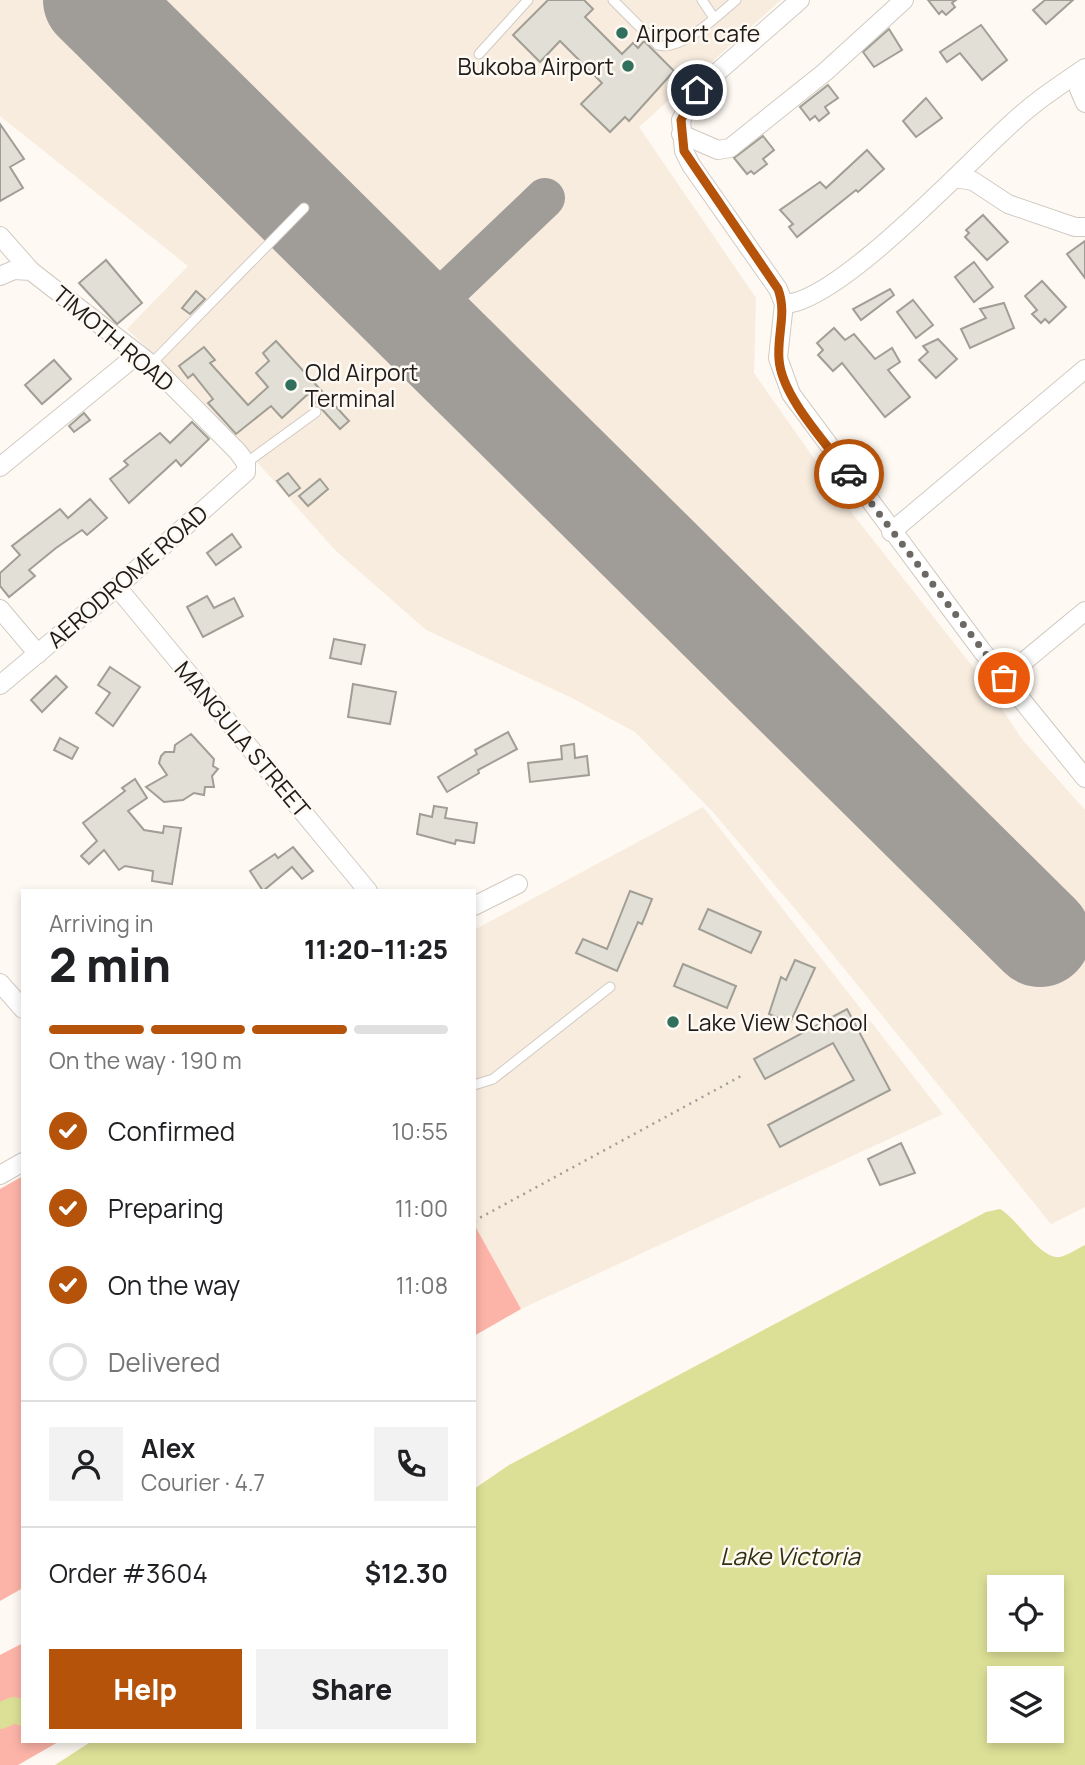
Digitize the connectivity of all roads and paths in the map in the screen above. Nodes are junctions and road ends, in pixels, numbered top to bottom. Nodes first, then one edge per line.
1 (528, 0) edge
2 (613, 0) edge
3 (702, 0) edge
4 (736, 0) edge
5 (800, 0) edge
6 (904, 0) edge
7 (714, 18) junction
8 (479, 54) dead end
9 (1083, 70) edge
10 (1085, 103) edge
11 (681, 134) junction
12 (955, 178) junction
13 (304, 208) dead end
14 (1085, 227) edge
15 (0, 236) edge
16 (31, 271) junction
17 (0, 275) edge
18 (784, 304) junction
19 (145, 359) junction
20 (1085, 369) edge
21 (316, 412) dead end
22 (246, 463) junction
23 (0, 467) edge
24 (891, 532) junction
25 (117, 587) junction
26 (0, 609) edge
27 (1085, 611) edge
28 (38, 654) junction
29 (1004, 678) junction
30 (0, 685) edge
31 (1085, 778) edge
32 (518, 884) dead end
33 (366, 889) edge
34 (476, 905) edge
35 (0, 983) edge
36 (610, 987) dead end
37 (21, 1007) edge
38 (743, 1075) dead end
39 (476, 1083) edge
40 (21, 1163) edge
41 (0, 1175) edge
42 (476, 1220) edge

1 - 8 lane
2 - 7 lane
3 - 7 lane
4 - 7 lane
5 - 11 street
6 - 11 street
9 - 10 street
9 - 12 street
11 - 18 street
12 - 14 street
12 - 18 street
13 - 19 lane
15 - 16 street
16 - 17 street, TIMOTH ROAD
16 - 19 street, TIMOTH ROAD
18 - 24 street
19 - 22 street, TIMOTH ROAD
19 - 23 street
20 - 24 street
21 - 22 lane
22 - 25 street, AERODROME ROAD
24 - 29 street
25 - 28 street, AERODROME ROAD
25 - 33 street, MANGULA STREET
26 - 28 street
27 - 29 street
28 - 30 street, AERODROME ROAD
29 - 31 street
32 - 34 street
35 - 37 street
36 - 39 lane
38 - 42 path
40 - 41 street

